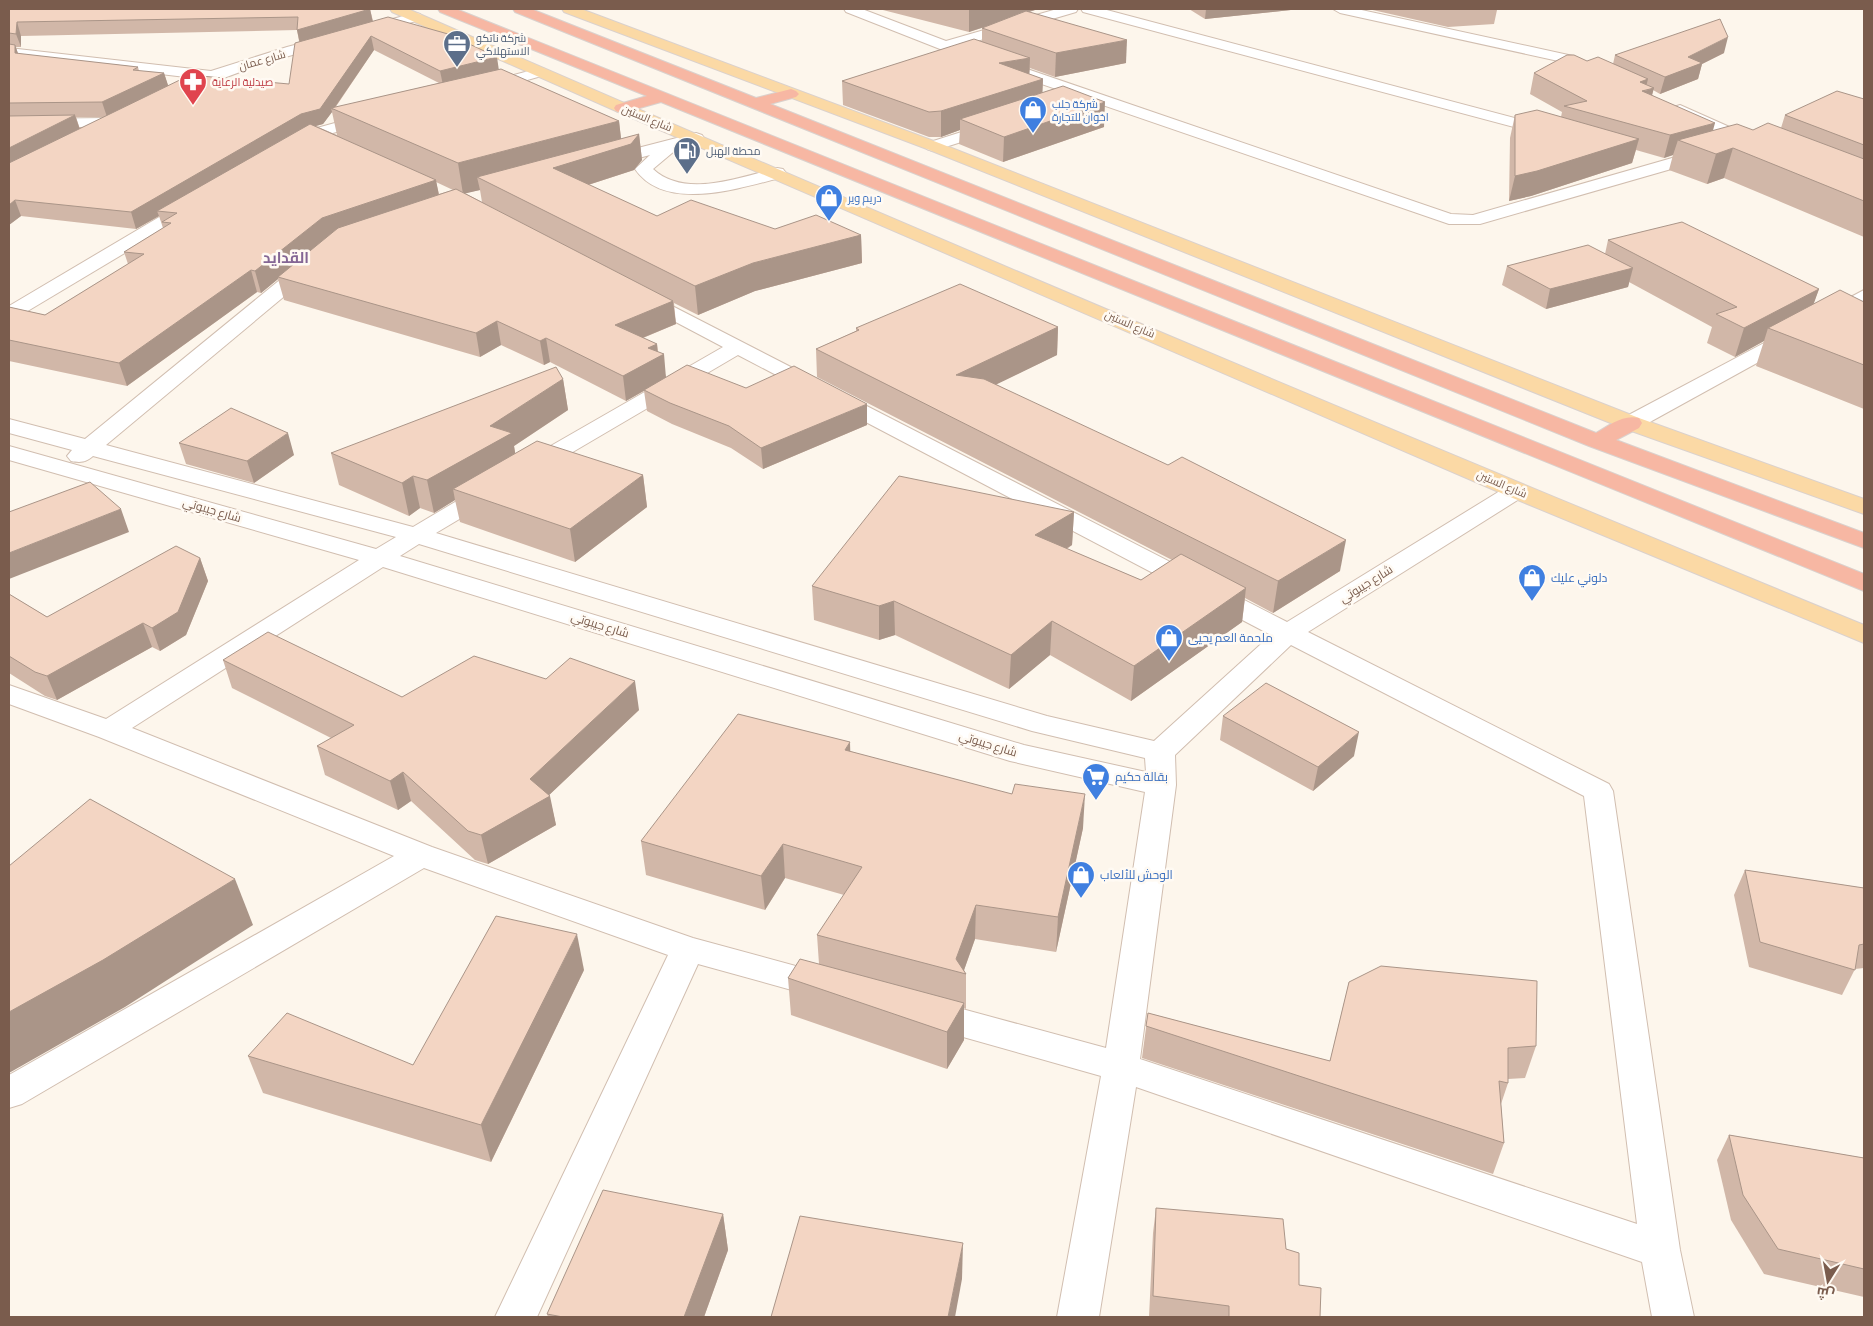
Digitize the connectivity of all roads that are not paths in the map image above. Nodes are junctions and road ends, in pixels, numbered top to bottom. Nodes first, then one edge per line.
1 (445, 9) edge
2 (520, 9) edge
3 (569, 9) edge
4 (851, 9) edge
5 (1071, 9) edge
6 (1088, 9) edge
7 (1340, 9) edge
8 (406, 13) edge
9 (945, 46) junction
10 (9, 52) edge
11 (540, 72) junction
12 (212, 75) junction
13 (1613, 80) edge
14 (474, 90) edge
15 (791, 94) junction
16 (1087, 96) junction
17 (161, 97) edge
18 (660, 97) junction
19 (755, 103) junction
20 (1666, 104) edge
21 (1060, 105) edge
22 (622, 108) junction
23 (127, 114) edge
24 (388, 114) edge
25 (1015, 120) edge
26 (109, 123) junction
27 (9, 124) edge
28 (312, 134) junction
29 (1564, 136) edge
30 (696, 138) junction
31 (76, 140) edge
32 (1747, 141) junction
33 (674, 144) junction
34 (338, 146) edge
35 (933, 146) junction
36 (1765, 148) edge
37 (278, 154) edge
38 (1637, 157) dead end
39 (591, 166) edge
40 (1664, 166) junction
41 (777, 172) junction
42 (211, 194) edge
43 (327, 251) edge
44 (625, 288) edge
45 (1864, 296) edge
46 (9, 314) edge
47 (738, 347) junction
48 (1631, 423) junction
49 (9, 426) edge
50 (1597, 441) junction
51 (89, 448) junction
52 (9, 453) edge
53 (63, 468) junction
54 (1516, 490) junction
55 (1864, 507) edge
56 (416, 534) junction
57 (1864, 541) edge
58 (380, 558) junction
59 (1864, 583) edge
60 (1288, 633) junction
61 (1864, 635) edge
62 (9, 694) edge
63 (109, 730) junction
64 (1160, 769) junction
65 (421, 855) junction
66 (688, 949) junction
67 (852, 994) edge
68 (900, 1007) edge
69 (1121, 1067) junction
70 (9, 1093) edge
71 (1660, 1250) junction
72 (516, 1317) edge
73 (1078, 1317) edge
74 (1673, 1317) edge

1 - 18 highway, شارع الستين
2 - 19 highway
3 - 15 main road
4 - 9 street
5 - 9 street
6 - 29 street
7 - 13 street
8 - 11 main road, شارع الستين
8 - 12 street, شارع عمان
9 - 16 street
10 - 12 street
11 - 14 street
11 - 22 main road, شارع الستين
12 - 17 street, شارع عمان
15 - 19 highway
15 - 35 main road
16 - 21 street
16 - 40 street
18 - 22 highway
18 - 59 highway, شارع الستين
19 - 50 highway
20 - 32 street
22 - 30 main road, شارع الستين
23 - 26 street
24 - 28 street
25 - 35 street
26 - 27 street
26 - 31 street
28 - 34 street
28 - 37 street
30 - 33 street
30 - 41 main road, شارع الستين
32 - 36 street
32 - 40 street
33 - 39 street
33 - 41 street
35 - 48 main road
38 - 40 street
41 - 54 main road, شارع الستين
42 - 46 street
43 - 51 street
44 - 47 street
45 - 48 street
47 - 56 street
47 - 60 street
48 - 50 highway
48 - 55 main road
49 - 51 street
50 - 57 highway
51 - 53 street
51 - 56 street
52 - 53 street, شارع جيبوتي
53 - 58 street, شارع جيبوتي
54 - 60 street, شارع جيبوتي
54 - 61 main road, شارع الستين
56 - 58 street
56 - 64 street
58 - 63 street
58 - 64 street, شارع جيبوتي
60 - 64 street, شارع جيبوتي
60 - 71 street
62 - 63 street
63 - 65 street
64 - 69 street
65 - 66 street
65 - 70 street
66 - 67 street
66 - 72 street
68 - 69 street
69 - 71 street
69 - 73 street
71 - 74 street

